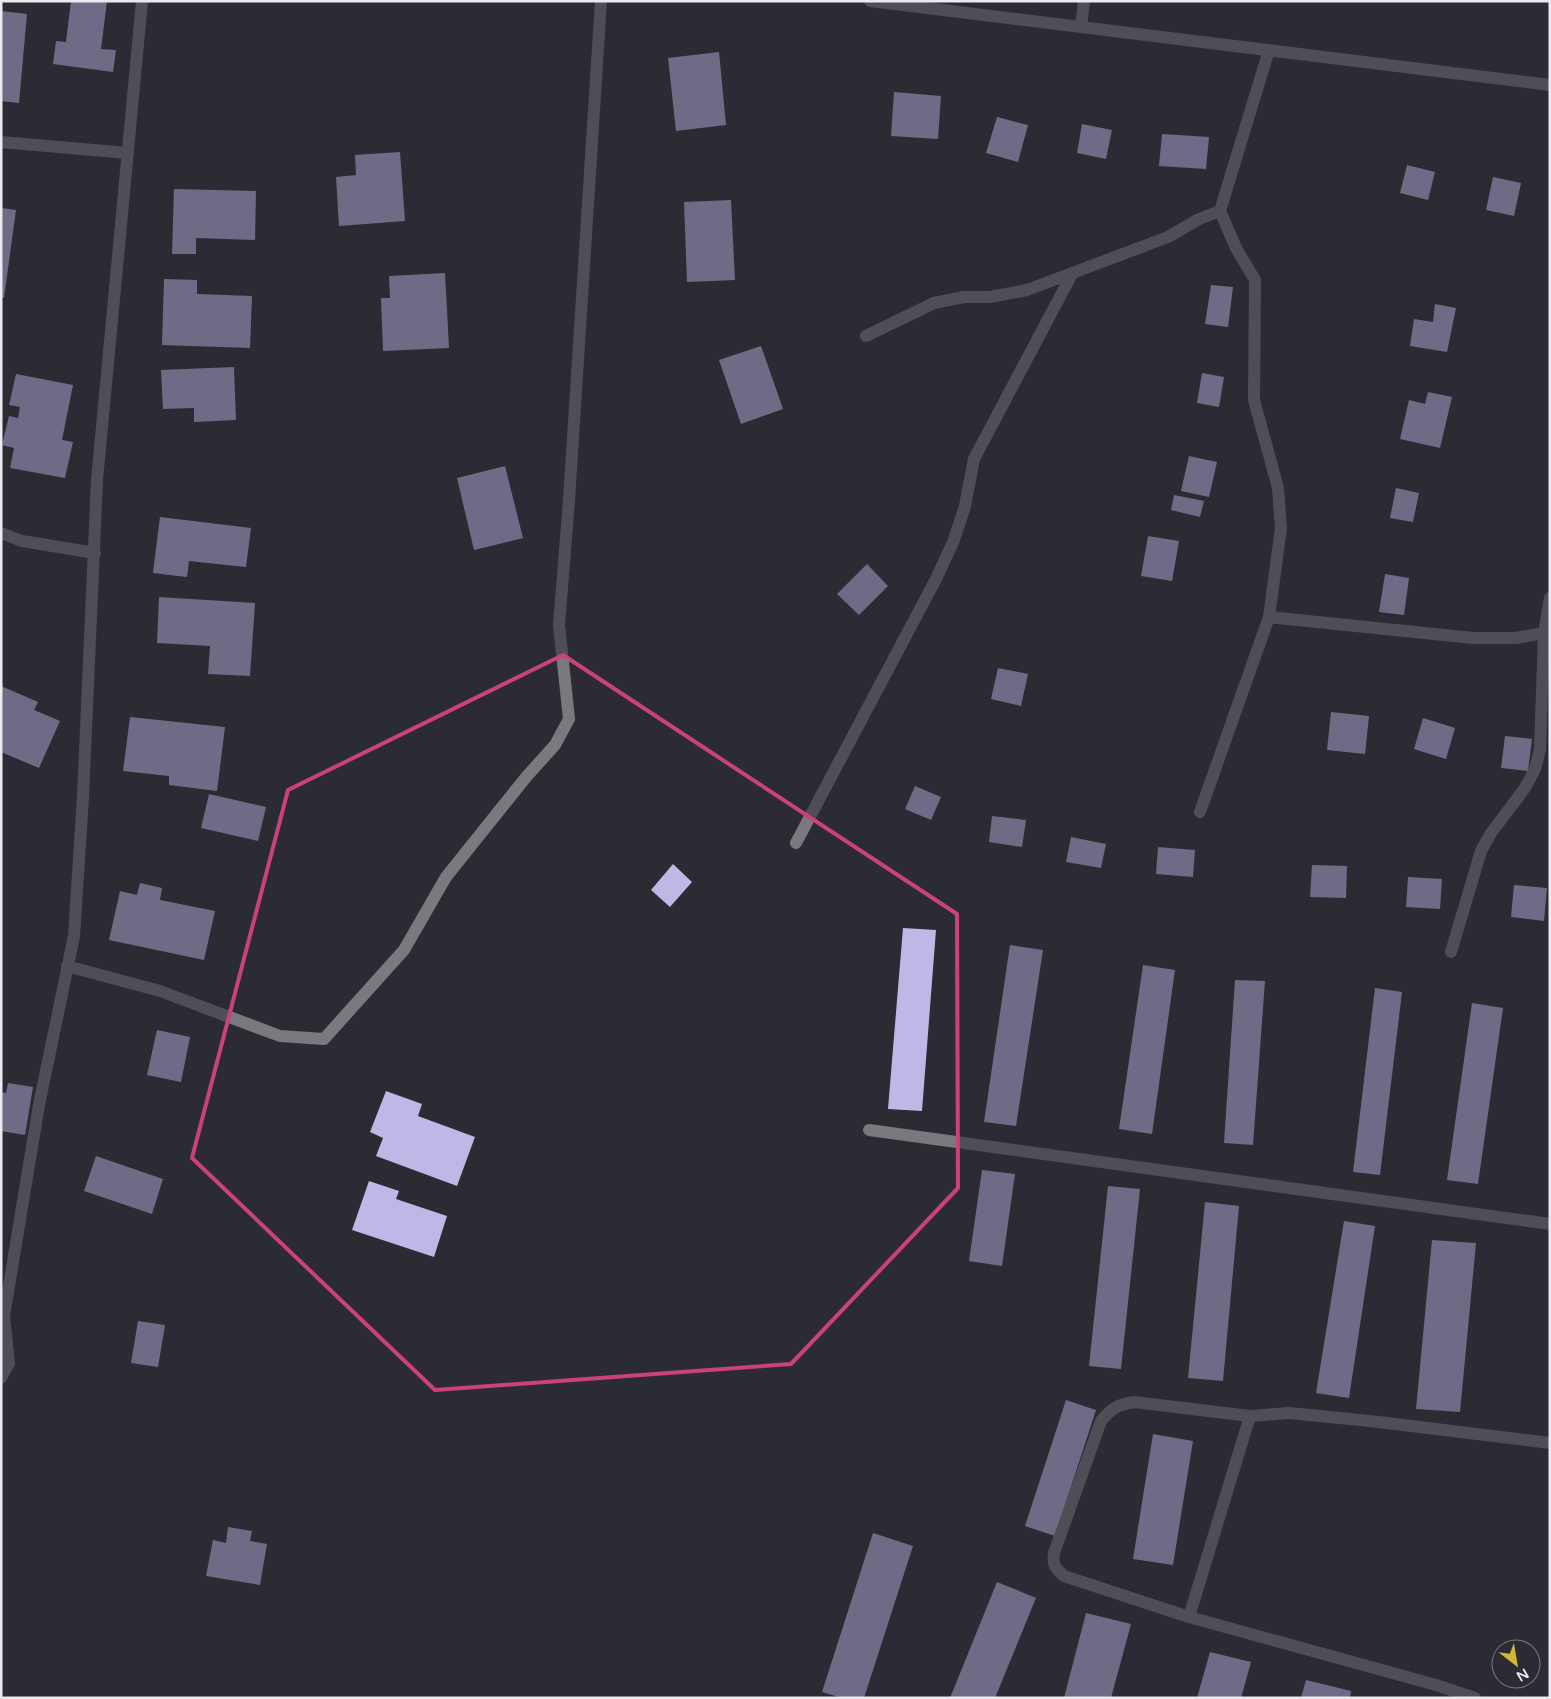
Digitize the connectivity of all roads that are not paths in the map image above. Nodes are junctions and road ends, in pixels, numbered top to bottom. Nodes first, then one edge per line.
1 (142, 1) edge
2 (601, 1) edge
3 (870, 1) edge
4 (1084, 1) edge
5 (1081, 27) junction
6 (1269, 50) junction
7 (1550, 85) edge
8 (1, 142) edge
9 (128, 153) junction
10 (1220, 212) junction
11 (1072, 274) junction
12 (866, 336) dead end
13 (1, 533) edge
14 (95, 553) junction
15 (1550, 598) edge
16 (1269, 617) junction
17 (1547, 634) edge
18 (1200, 812) dead end
19 (796, 843) dead end
20 (1451, 952) dead end
21 (67, 966) junction
22 (869, 1130) dead end
23 (1550, 1224) edge
24 (1, 1378) edge
25 (1250, 1416) junction
26 (1550, 1443) edge
27 (1188, 1617) junction
28 (1476, 1698) edge

1 - 9 street
2 - 21 street
3 - 5 street
4 - 5 street
5 - 6 street
6 - 7 street
6 - 10 street
8 - 9 street
9 - 14 street
10 - 11 street
10 - 16 street
11 - 12 street
11 - 19 street
13 - 14 street
14 - 21 street
15 - 17 street
16 - 17 street
16 - 18 street
17 - 20 street
21 - 24 street
22 - 23 street
25 - 26 street
25 - 27 street
25 - 27 street
27 - 28 street

